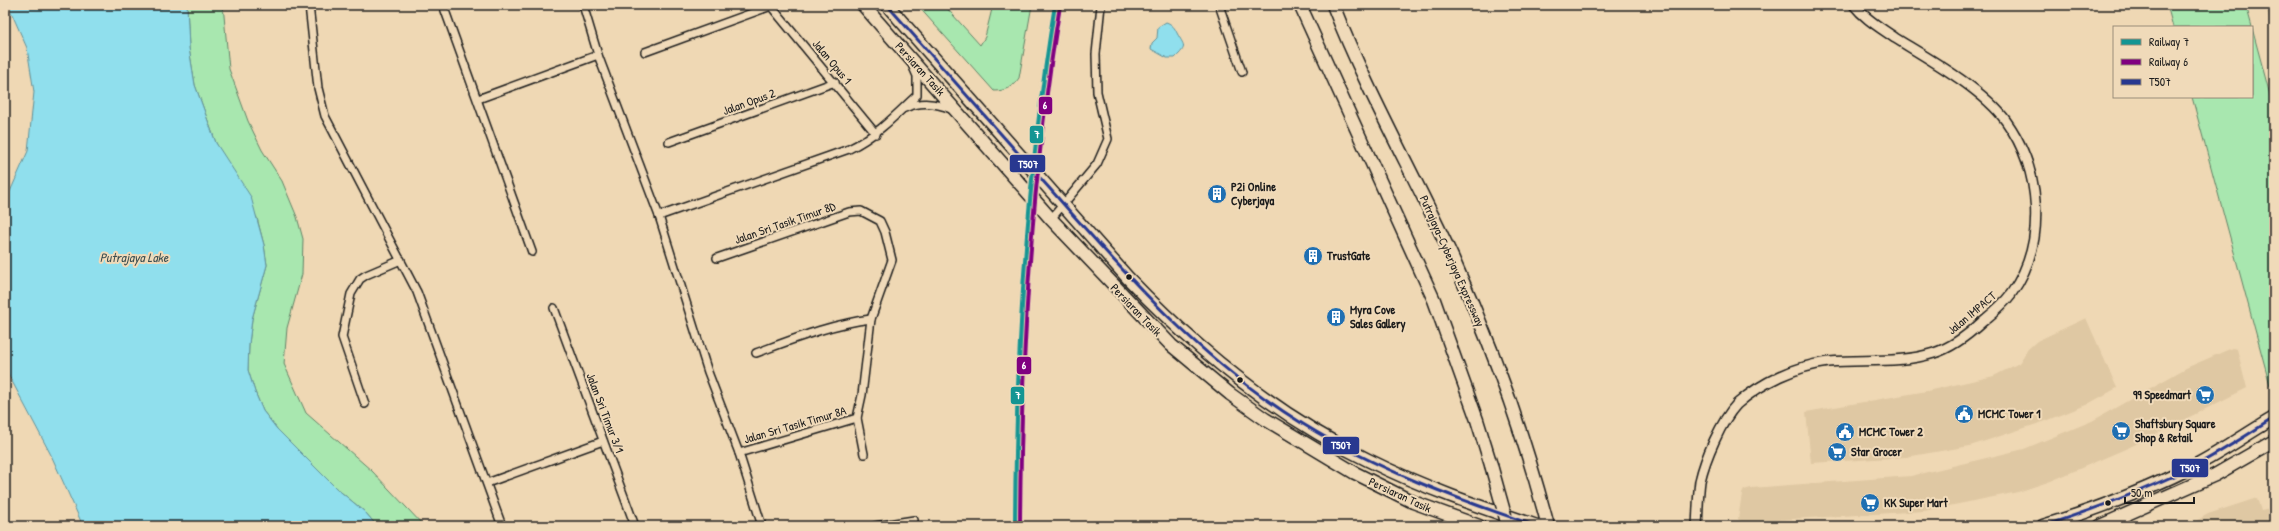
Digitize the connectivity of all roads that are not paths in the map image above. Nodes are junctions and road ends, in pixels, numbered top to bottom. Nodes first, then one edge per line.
1 (309, 5) edge
2 (443, 5) edge
3 (583, 5) edge
4 (863, 5) edge
5 (887, 5) edge
6 (1100, 5) edge
7 (1219, 5) edge
8 (1300, 5) edge
9 (1333, 5) edge
10 (1854, 5) edge
11 (770, 6) edge
12 (645, 52) dead end
13 (598, 55) junction
14 (909, 56) junction
15 (1242, 72) dead end
16 (835, 82) junction
17 (478, 99) junction
18 (901, 111) junction
19 (959, 112) junction
20 (876, 134) junction
21 (669, 142) dead end
22 (1064, 205) junction
23 (659, 216) junction
24 (1051, 219) junction
25 (532, 252) dead end
26 (717, 258) dead end
27 (401, 260) junction
28 (554, 308) dead end
29 (871, 319) junction
30 (756, 353) dead end
31 (365, 404) dead end
32 (857, 418) junction
33 (2274, 418) edge
34 (603, 441) junction
35 (2274, 441) edge
36 (739, 453) junction
37 (864, 454) dead end
38 (487, 483) junction
39 (914, 520) dead end
40 (502, 526) edge
41 (635, 526) edge
42 (762, 526) edge
43 (874, 526) edge
44 (1479, 526) edge
45 (1508, 526) edge
46 (1537, 526) edge
47 (1548, 526) edge
48 (1697, 526) edge
49 (2043, 526) edge
50 (2100, 526) edge

1 - 27 street
2 - 17 street
3 - 13 street
4 - 14 main road, Persiaran Tasik
5 - 22 main road, Persiaran Tasik
6 - 22 street
7 - 15 street
8 - 45 main road, bridge
9 - 47 main road, Putrajaya–Cyberjaya Expressway
10 - 48 street, Jalan IMPACT
11 - 12 street
11 - 16 street, Jalan Opus 1
13 - 17 street
13 - 23 street
14 - 18 street
14 - 19 main road, Persiaran Tasik
16 - 20 street, Jalan Opus 1
16 - 21 street, Jalan Opus 2
17 - 25 street
18 - 19 street
18 - 20 street
19 - 24 main road, Persiaran Tasik
20 - 23 street
22 - 24 street
22 - 46 main road, Persiaran Tasik
23 - 36 street
24 - 44 main road, Persiaran Tasik
26 - 29 street, Jalan Sri Tasik Timur 8D
27 - 31 street
27 - 38 street
28 - 34 street, Jalan Sri Timur 3/1
29 - 30 street
29 - 32 street
32 - 36 street, Jalan Sri Tasik Timur 8A
32 - 37 street
33 - 49 main road
34 - 38 street
34 - 41 street, Jalan Sri Timur 3/1
35 - 50 main road
36 - 42 street
38 - 40 street
39 - 43 street

